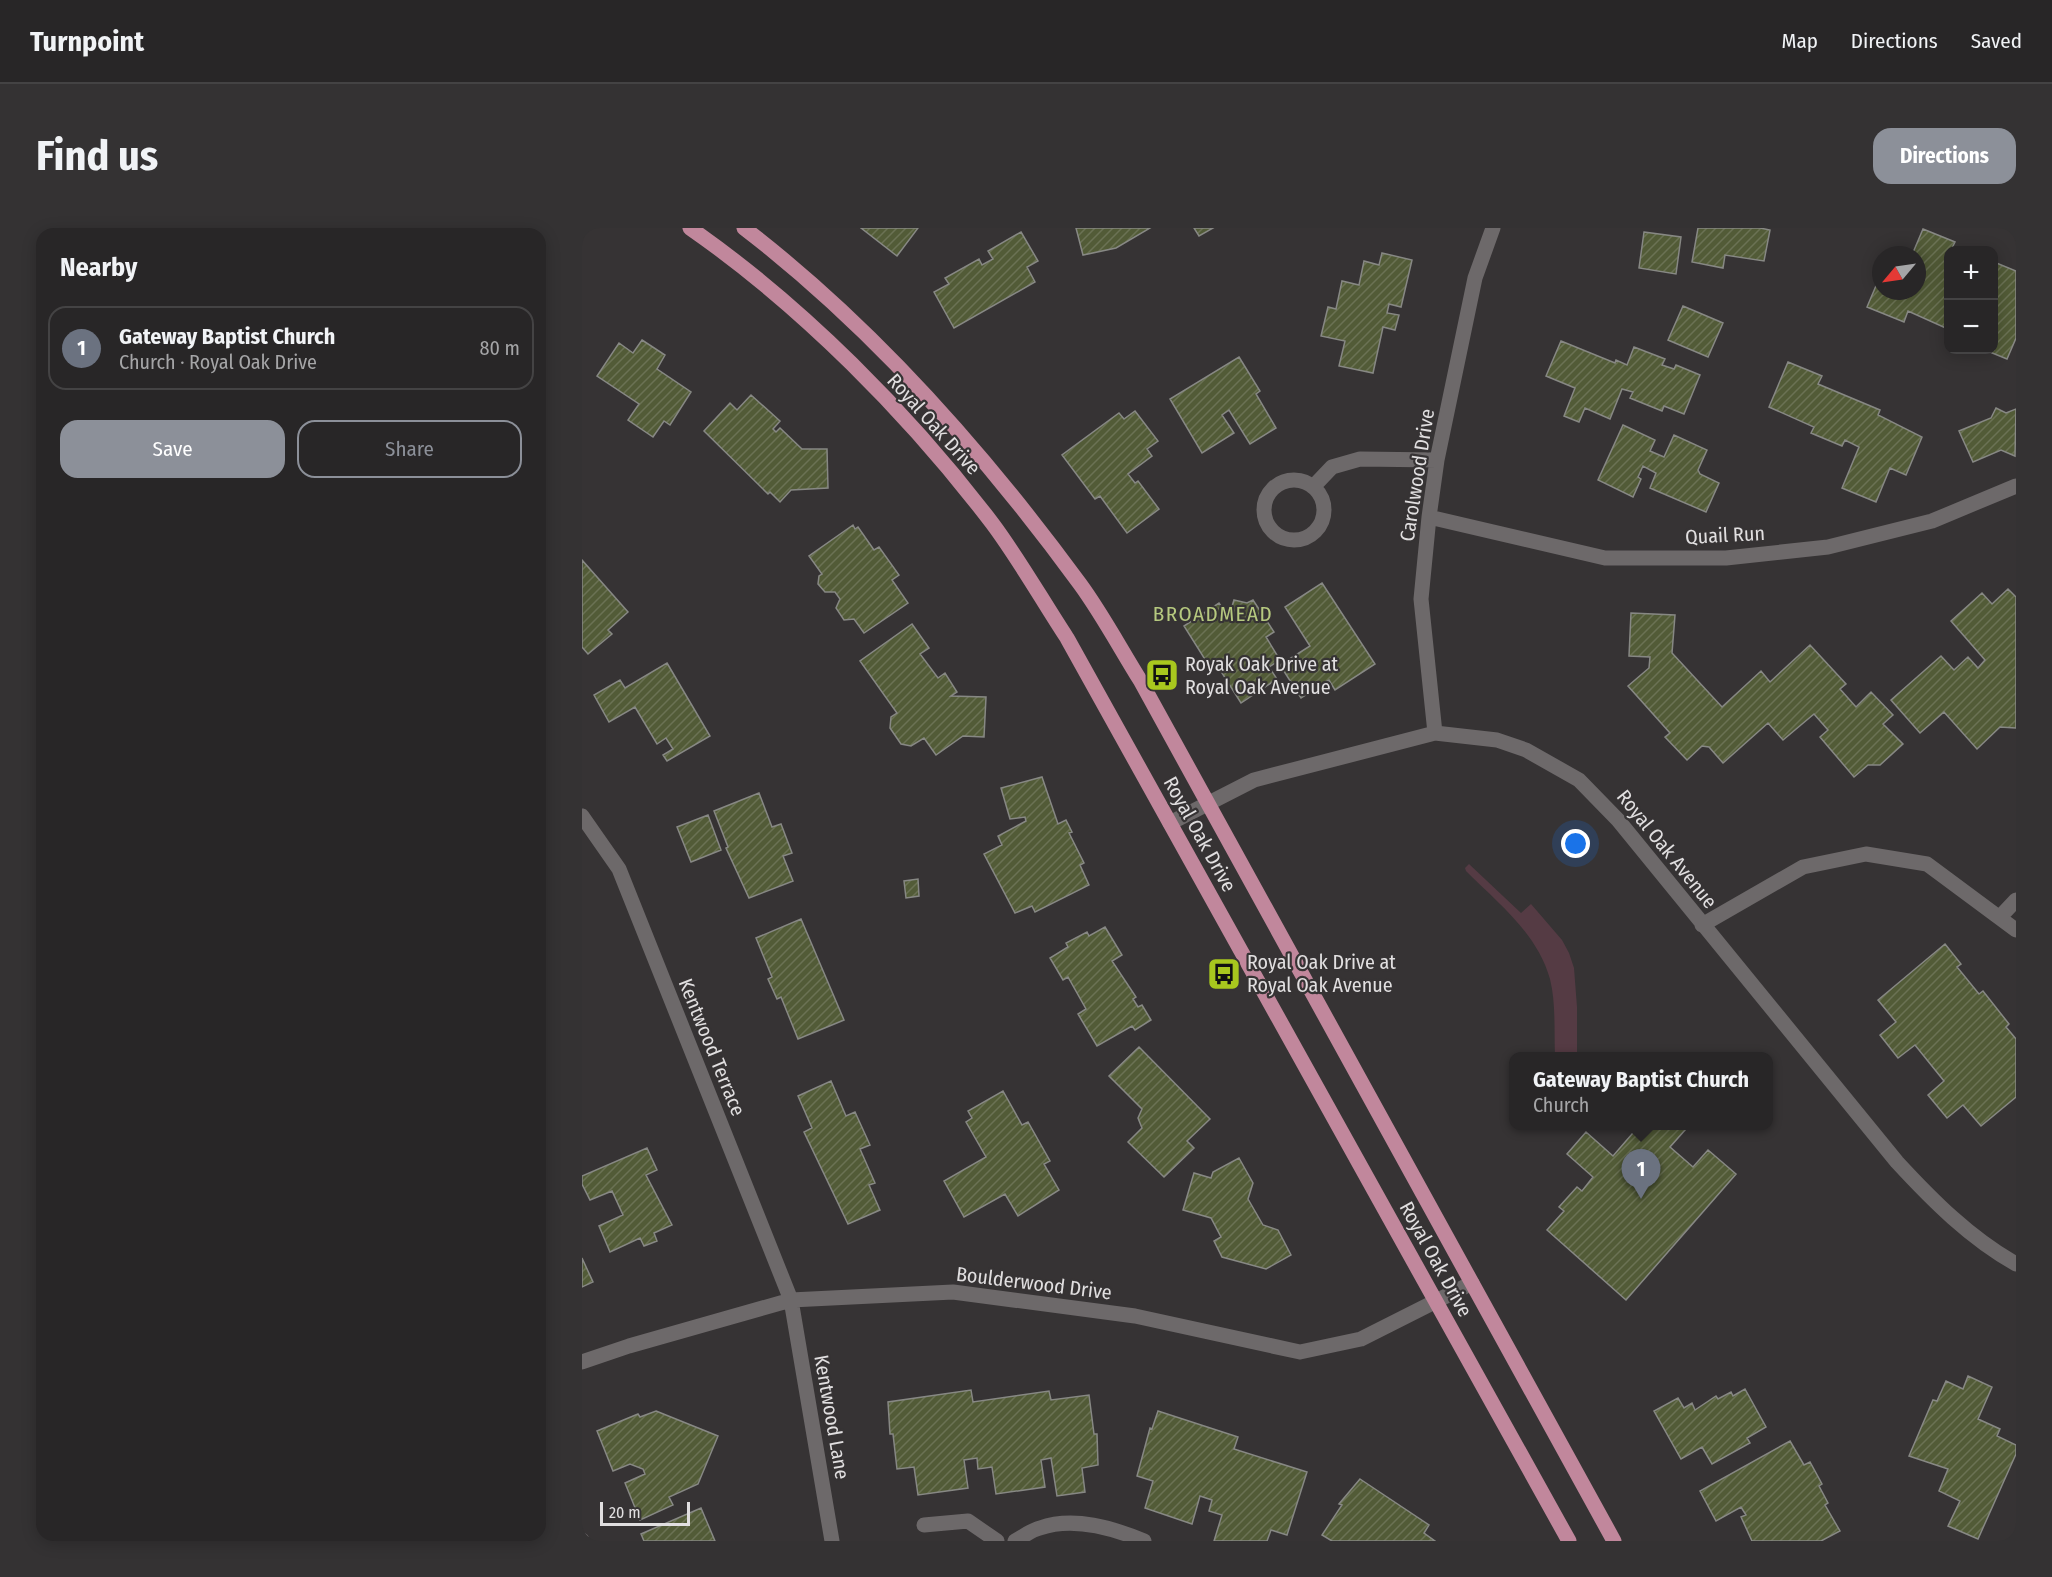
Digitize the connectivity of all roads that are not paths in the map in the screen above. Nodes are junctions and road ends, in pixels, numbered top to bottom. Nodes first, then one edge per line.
1 (690, 228) edge
2 (744, 228) edge
3 (1492, 228) edge
4 (1437, 460) junction
5 (2016, 486) edge
6 (1313, 487) junction
7 (1430, 517) junction
8 (1435, 733) junction
9 (1209, 803) junction
10 (582, 816) edge
11 (1170, 823) junction
12 (2016, 900) edge
13 (2000, 916) junction
14 (1702, 925) junction
15 (2016, 930) edge
16 (2016, 1264) edge
17 (1472, 1283) junction
18 (791, 1300) junction
19 (1436, 1302) junction
20 (582, 1362) edge
21 (924, 1525) dead end
22 (832, 1541) edge
23 (997, 1541) edge
24 (1015, 1541) edge
25 (1144, 1541) edge
26 (1569, 1541) edge
27 (1614, 1541) edge

1 - 11 main road, Royal Oak Drive
2 - 9 main road, Royal Oak Drive
3 - 4 street, Carolwood Drive
4 - 6 street
4 - 7 street, Carolwood Drive
5 - 7 street, Quail Run
6 - 6 street
7 - 8 street, Carolwood Drive
8 - 9 street, Royal Oak Avenue
8 - 14 street, Royal Oak Avenue
9 - 11 street, Royal Oak Avenue
9 - 17 main road, Royal Oak Drive
10 - 18 street, Kentwood Terrace
11 - 19 main road, Royal Oak Drive
12 - 13 street
13 - 14 street
13 - 15 street
14 - 16 street, Royal Oak Avenue
17 - 19 street, Boulderwood Drive
17 - 27 main road, Royal Oak Drive
18 - 19 street, Boulderwood Drive
18 - 20 street, Boulderwood Drive
18 - 22 street, Kentwood Lane
19 - 26 main road, Royal Oak Drive
21 - 23 street
24 - 25 street

